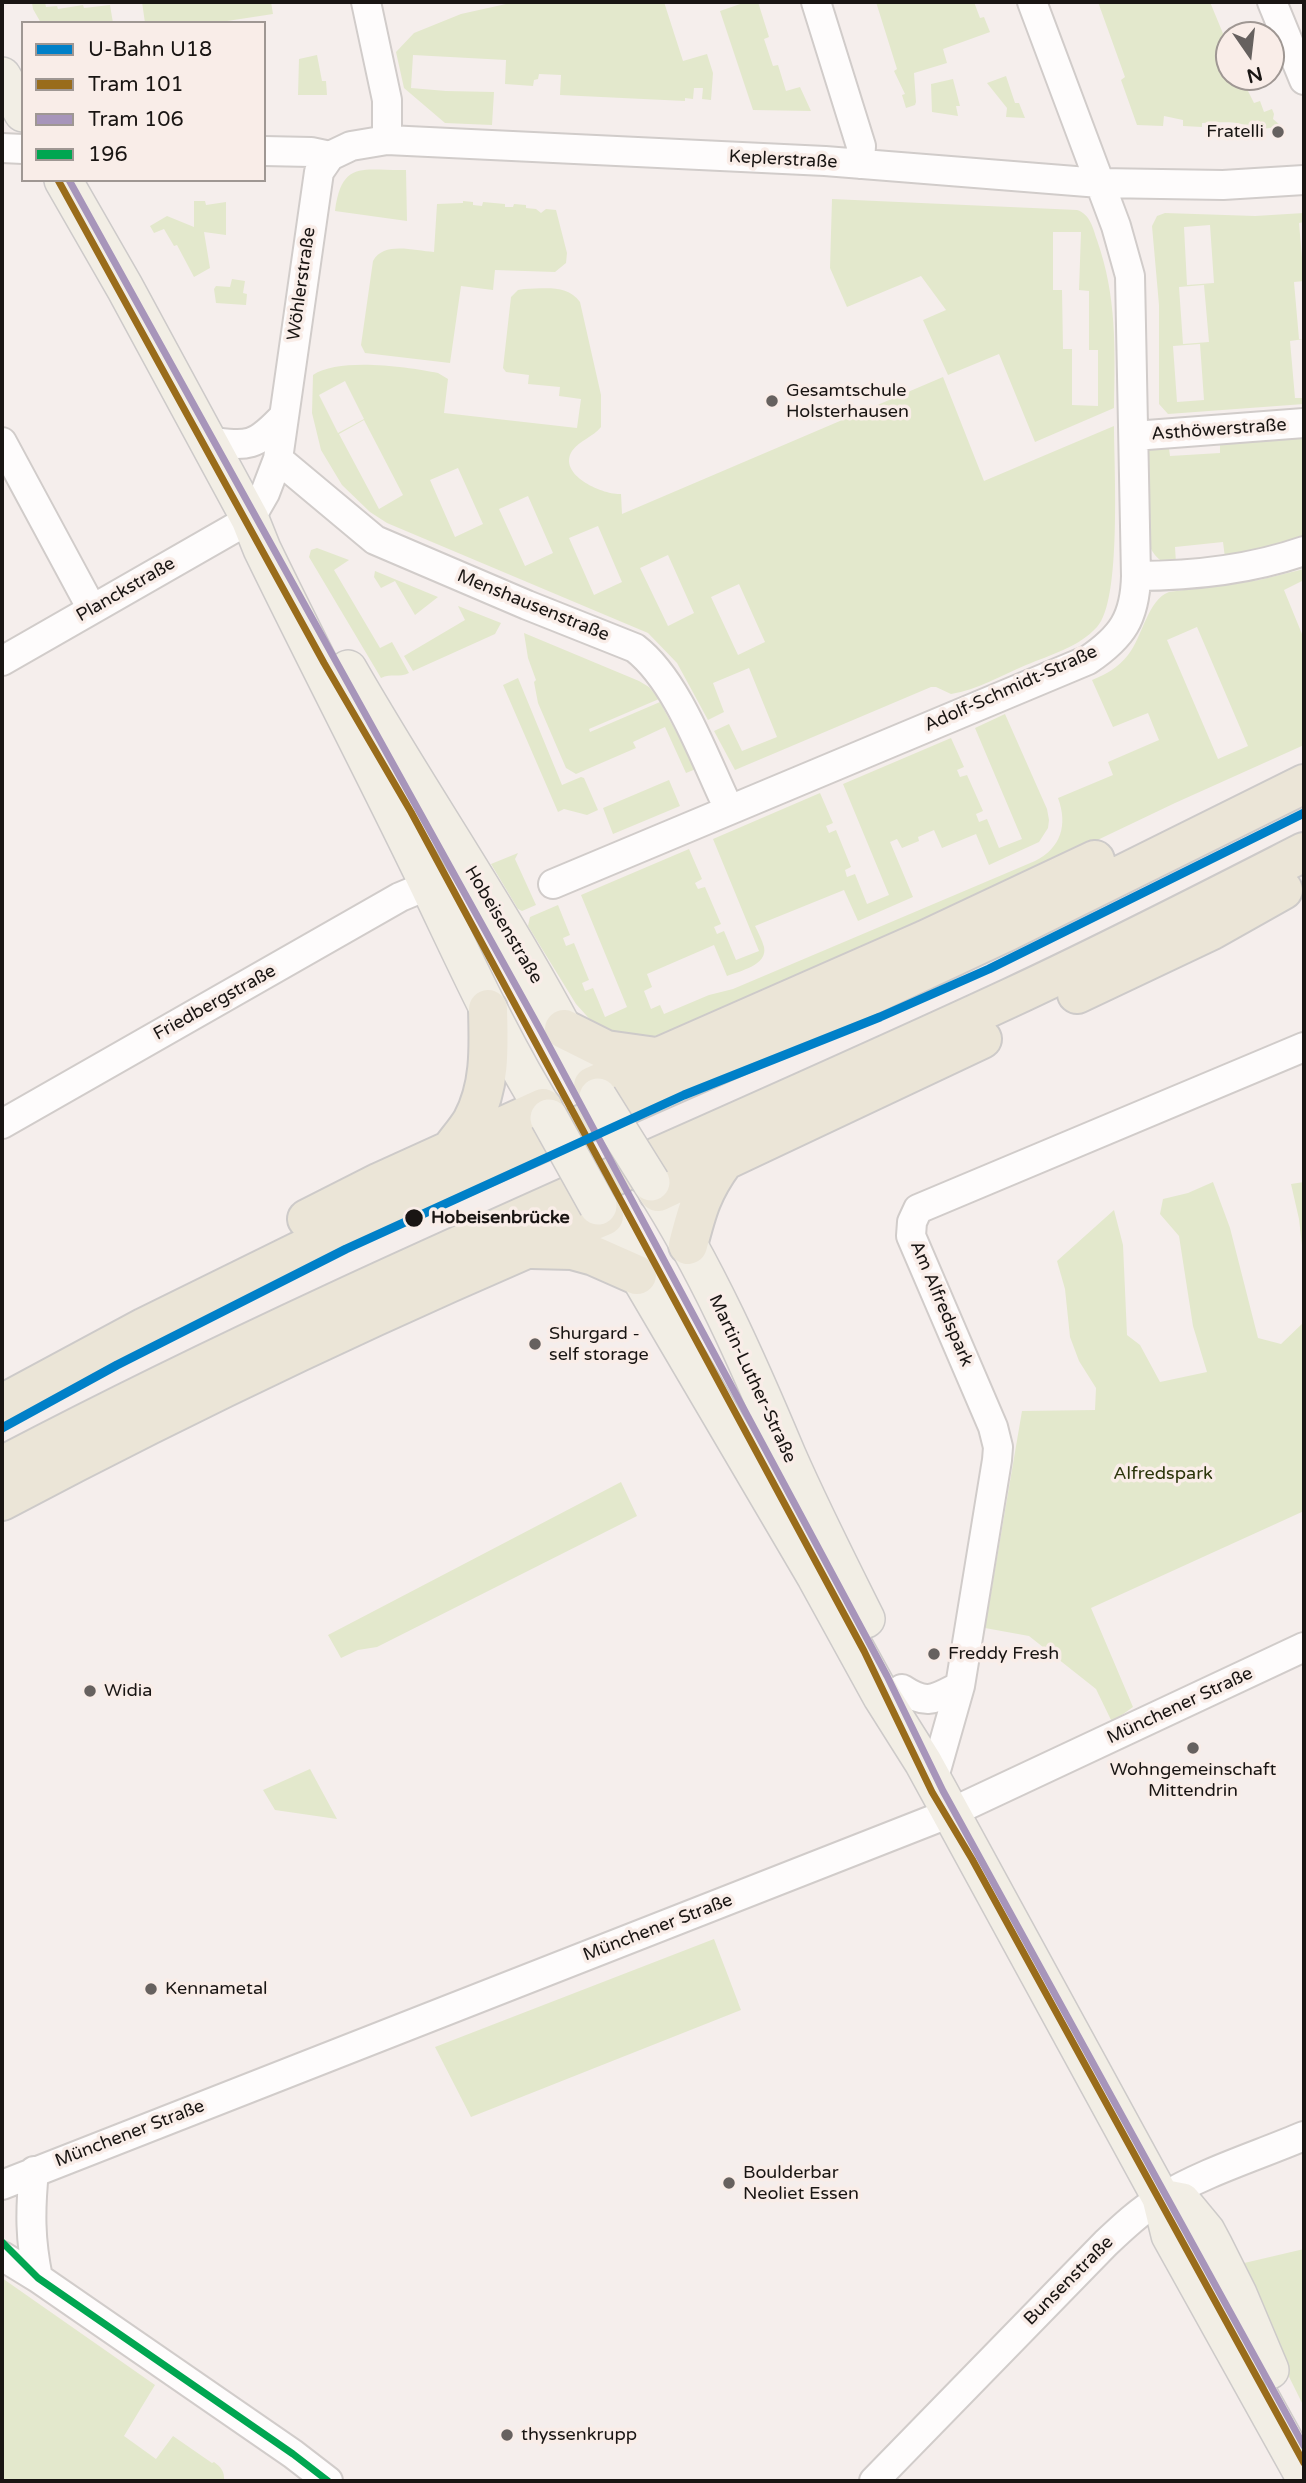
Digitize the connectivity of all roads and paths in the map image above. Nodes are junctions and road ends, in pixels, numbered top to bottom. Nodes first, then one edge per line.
1 (366, 2) edge
2 (816, 2) edge
3 (1031, 2) edge
4 (1272, 2) edge
5 (2, 76) edge
6 (1304, 80) edge
7 (21, 109) edge
8 (387, 140) junction
9 (2, 148) edge
10 (21, 149) edge
11 (266, 151) edge
12 (330, 156) junction
13 (860, 164) junction
14 (1304, 180) edge
15 (64, 182) edge
16 (1101, 183) junction
17 (284, 416) junction
18 (1304, 423) edge
19 (1134, 436) junction
20 (208, 441) junction
21 (2, 442) edge
22 (278, 459) junction
23 (250, 519) junction
24 (1304, 551) edge
25 (1136, 576) junction
26 (92, 609) junction
27 (2, 661) edge
28 (1304, 765) edge
29 (1304, 784) edge
30 (729, 809) junction
31 (1304, 852) edge
32 (1304, 877) edge
33 (553, 884) dead end
34 (429, 885) junction
35 (488, 1009) junction
36 (564, 1029) junction
37 (1304, 1047) edge
38 (658, 1058) junction
39 (596, 1091) junction
40 (546, 1113) junction
41 (2, 1124) edge
42 (450, 1151) junction
43 (724, 1161) junction
44 (654, 1187) junction
45 (601, 1211) junction
46 (688, 1245) junction
47 (526, 1249) junction
48 (637, 1275) junction
49 (2, 1374) edge
50 (2, 1404) edge
51 (2, 1466) edge
52 (2, 1501) edge
53 (1304, 1647) edge
54 (960, 1685) junction
55 (901, 1689) junction
56 (928, 1772) junction
57 (950, 1813) junction
58 (1304, 2136) edge
59 (34, 2171) junction
60 (2, 2185) edge
61 (1161, 2198) junction
62 (2, 2242) edge
63 (2, 2256) edge
64 (38, 2278) junction
65 (1304, 2436) edge
66 (313, 2476) edge
67 (1304, 2476) edge
68 (874, 2481) edge

1 - 8 street
2 - 13 street
3 - 16 street, Adolf-Schmidt-Straße
4 - 6 street
5 - 7 main road
8 - 12 street, Keplerstraße
8 - 13 street, Keplerstraße
9 - 10 street
11 - 12 street, Keplerstraße
12 - 17 street, Wöhlerstraße
13 - 16 street, Keplerstraße
14 - 16 street, Keplerstraße
15 - 20 main road, Hobeisenstraße
16 - 19 street, Adolf-Schmidt-Straße
17 - 20 street
17 - 22 street, Wöhlerstraße
18 - 19 street, Asthöwerstraße
19 - 25 street, Adolf-Schmidt-Straße
20 - 23 main road, Hobeisenstraße
21 - 26 street
22 - 23 street, Wöhlerstraße
22 - 30 street, Menshausenstraße
23 - 26 street, Planckstraße
23 - 34 main road, Hobeisenstraße
23 - 36 main road, Hobeisenstraße
24 - 25 street
25 - 30 street, Adolf-Schmidt-Straße
26 - 27 street, Planckstraße
28 - 38 highway
29 - 50 highway
30 - 33 street, Adolf-Schmidt-Straße
31 - 51 highway
32 - 43 highway
34 - 35 main road, Hobeisenstraße
34 - 41 street, Friedbergstraße
35 - 40 main road, Hobeisenstraße
35 - 42 highway
36 - 38 highway
36 - 39 main road, Hobeisenstraße
37 - 54 street, Am Alfredspark
38 - 39 highway
39 - 40 main road
39 - 44 main road, Martin-Luther-Straße, bridge
40 - 42 highway
40 - 45 main road, Martin-Luther-Straße, bridge
42 - 49 highway
43 - 44 highway
43 - 46 highway
44 - 45 main road
44 - 46 main road, Martin-Luther-Straße
45 - 47 highway
45 - 48 main road, Martin-Luther-Straße
46 - 55 main road, Martin-Luther-Straße
47 - 48 highway
47 - 52 highway
48 - 56 main road, Martin-Luther-Straße
53 - 57 street, Münchener Straße
54 - 55 street
54 - 56 street, Am Alfredspark
55 - 56 main road, Martin-Luther-Straße
56 - 57 main road, Martin-Luther-Straße
57 - 59 street, Münchener Straße
57 - 61 main road, Martin-Luther-Straße
58 - 61 street, Bunsenstraße
59 - 60 street, Münchener Straße
59 - 64 street
61 - 65 main road
61 - 67 main road, Martin-Luther-Straße
61 - 68 street, Bunsenstraße
62 - 64 street
63 - 64 street
64 - 66 street

